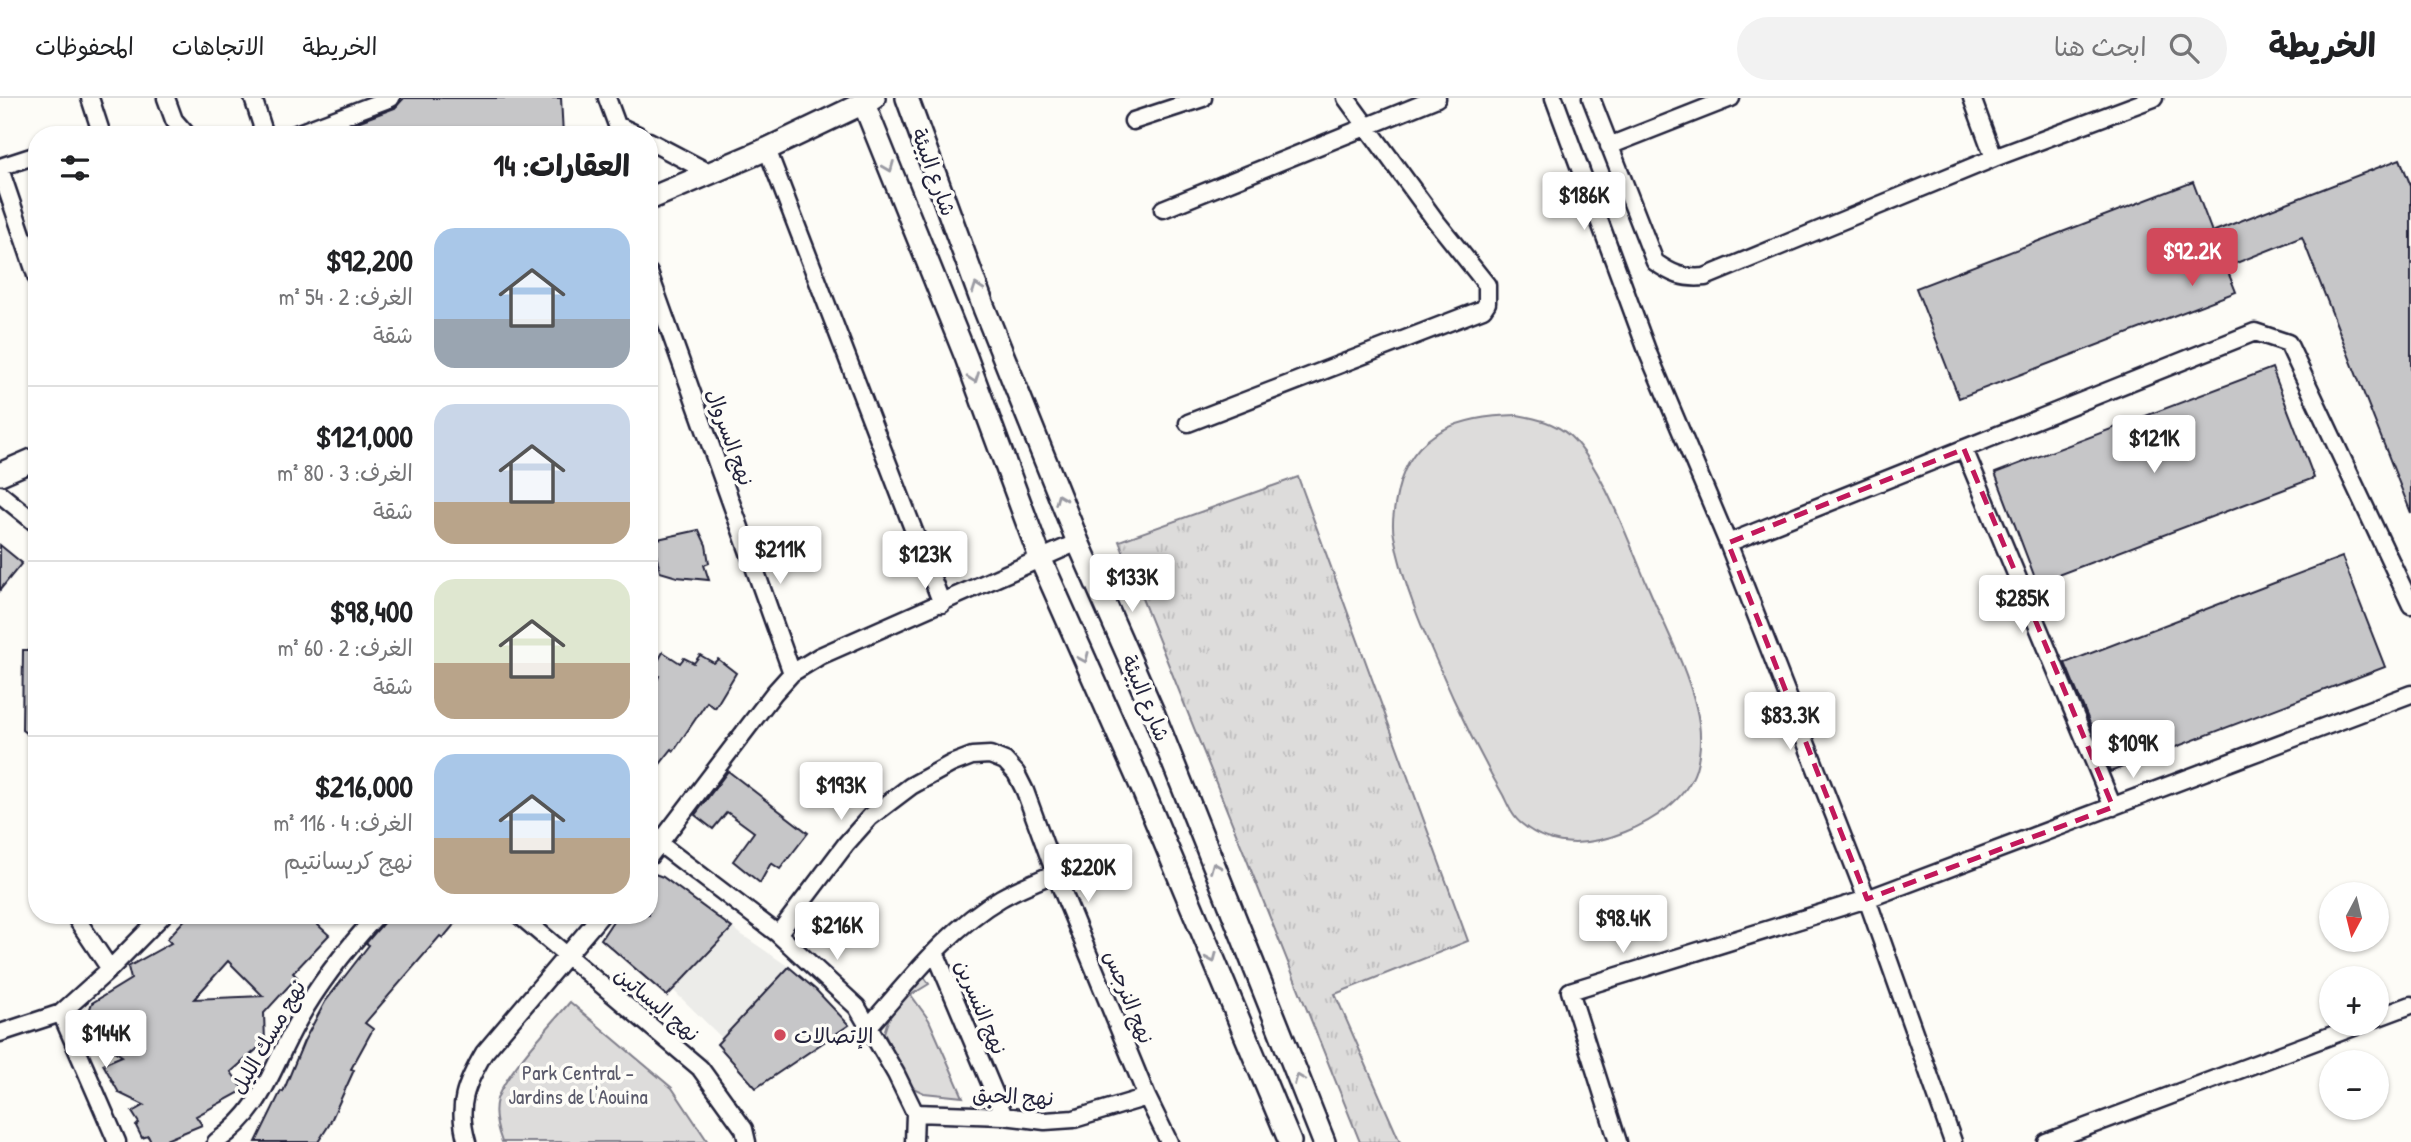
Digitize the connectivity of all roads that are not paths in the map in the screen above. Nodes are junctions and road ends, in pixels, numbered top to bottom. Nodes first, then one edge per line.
1 (90, 98) edge
2 (253, 98) edge
3 (391, 98) edge
4 (607, 98) edge
5 (907, 98) edge
6 (1203, 98) edge
7 (1346, 98) edge
8 (1437, 98) edge
9 (1554, 98) edge
10 (1591, 98) edge
11 (1731, 98) edge
12 (1972, 98) edge
13 (2154, 98) edge
14 (869, 101) edge
15 (168, 106) edge
16 (1133, 121) dead end
17 (98, 126) edge
18 (181, 126) edge
19 (262, 126) edge
20 (317, 126) edge
21 (614, 126) edge
22 (1366, 126) junction
23 (658, 146) edge
24 (1609, 146) junction
25 (767, 149) junction
26 (28, 158) edge
27 (1994, 158) junction
28 (0, 168) edge
29 (710, 173) junction
30 (658, 195) edge
31 (1163, 209) dead end
32 (28, 251) edge
33 (658, 298) edge
34 (1188, 423) dead end
35 (1965, 449) junction
36 (28, 462) edge
37 (0, 474) edge
38 (0, 494) edge
39 (28, 517) edge
40 (1077, 542) junction
41 (1728, 543) junction
42 (1041, 560) junction
43 (942, 604) junction
44 (2411, 605) edge
45 (792, 673) junction
46 (2411, 694) edge
47 (2113, 807) junction
48 (658, 846) edge
49 (658, 852) edge
50 (1055, 873) junction
51 (1867, 899) junction
52 (80, 924) edge
53 (154, 924) edge
54 (369, 924) edge
55 (530, 924) edge
56 (594, 924) edge
57 (778, 934) junction
58 (935, 952) junction
59 (568, 956) junction
60 (110, 969) junction
61 (2411, 1005) edge
62 (61, 1013) junction
63 (2389, 1013) edge
64 (870, 1025) junction
65 (0, 1033) edge
66 (2330, 1036) edge
67 (1147, 1097) junction
68 (915, 1113) junction
69 (1004, 1116) junction
70 (117, 1142) edge
71 (216, 1142) edge
72 (467, 1142) edge
73 (747, 1142) edge
74 (915, 1142) edge
75 (1169, 1142) edge
76 (1290, 1142) edge
77 (1324, 1142) edge
78 (1618, 1142) edge
79 (1953, 1142) edge
80 (2046, 1142) edge

1 - 17 street
2 - 19 street
3 - 20 street
4 - 21 street
40 -> 5 street, شارع البيئة
6 - 16 street
7 - 22 street
8 - 22 street
9 - 41 street
10 - 24 street
11 - 24 street
12 - 27 street
13 - 27 street
14 - 25 street
14 -> 42 street, شارع البيئة
15 - 18 street
22 - 31 street
22 - 34 street
23 - 29 street
24 - 27 street
25 - 29 street
25 - 43 street
26 - 28 street
28 - 32 street
29 - 30 street
33 - 45 street, نهج السروال
35 - 41 street
35 - 44 street
35 - 47 street
36 - 37 street
38 - 39 street
40 - 42 street
77 -> 40 street, شارع البيئة
41 - 51 street
42 - 43 street
42 -> 76 street, شارع البيئة
43 - 45 street
45 - 48 street
46 - 47 street
47 - 51 street
49 - 57 street
50 - 57 street, نهج النرجس
50 - 58 street
50 - 67 street, نهج النرجس
51 - 78 street
51 - 79 street
52 - 60 street
53 - 60 street
54 - 71 street, نهج مسك الليل
55 - 59 street, نهج البساتين
56 - 59 street
57 - 64 street
58 - 64 street
58 - 69 street, نهج النسرين
59 - 72 street
59 - 73 street, نهج البساتين
60 - 62 street
61 - 63 street
62 - 65 street
62 - 70 street
64 - 68 street
66 - 80 street
67 - 69 street, نهج الحبق
67 - 75 street, نهج النرجس
68 - 69 street, نهج الحبق
68 - 74 street

